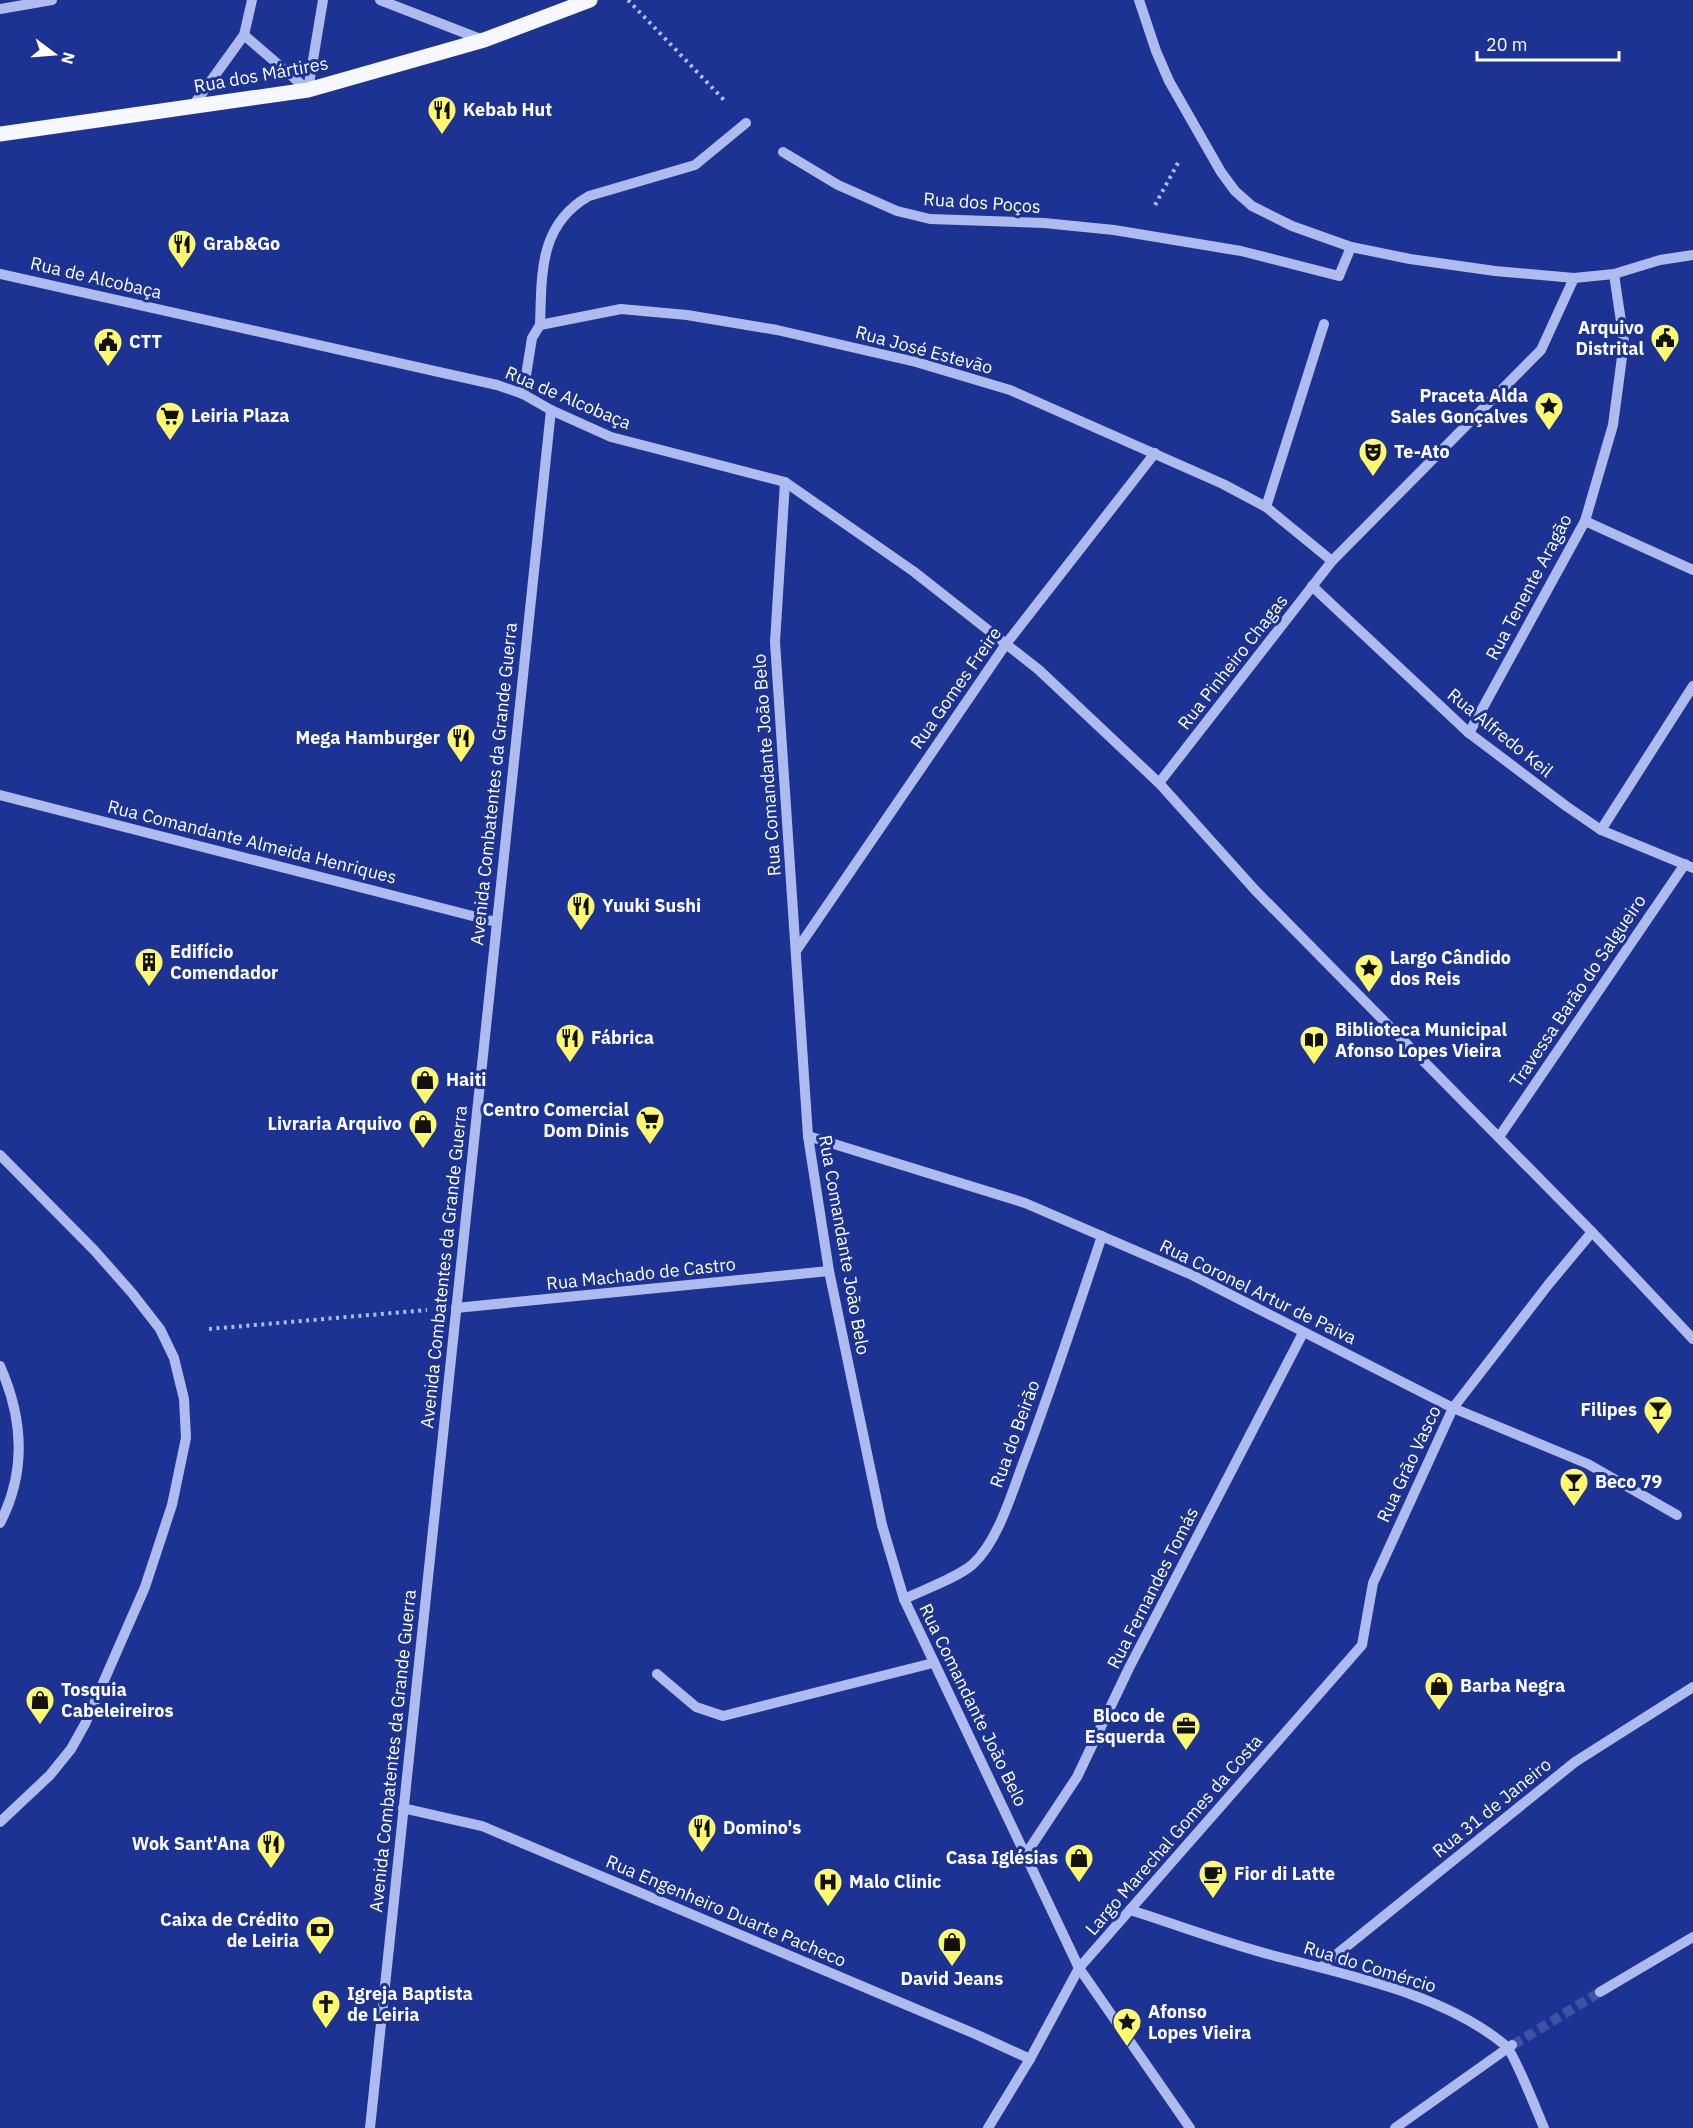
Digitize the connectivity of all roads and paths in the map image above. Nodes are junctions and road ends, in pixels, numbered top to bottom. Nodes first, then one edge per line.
1 (52, 0) edge
2 (252, 0) edge
3 (322, 0) edge
4 (380, 0) edge
5 (590, 0) edge
6 (628, 0) edge
7 (1139, 0) edge
8 (0, 9) edge
9 (244, 35) junction
10 (484, 40) junction
11 (308, 90) junction
12 (192, 108) junction
13 (746, 123) joint
14 (1193, 124) junction
15 (0, 134) edge
16 (783, 152) dead end
17 (1134, 233) junction
18 (1351, 248) junction
19 (1693, 255) edge
20 (0, 274) edge
21 (1614, 274) junction
22 (1574, 278) junction
23 (1324, 324) dead end
24 (540, 325) junction
25 (523, 394) junction
26 (550, 410) junction
27 (1155, 453) junction
28 (785, 482) junction
29 (1266, 507) junction
30 (1585, 521) junction
31 (1332, 561) junction
32 (1693, 570) edge
33 (1312, 586) junction
34 (1006, 644) junction
35 (1693, 686) edge
36 (1469, 733) junction
37 (1159, 783) junction
38 (0, 795) edge
39 (1602, 830) junction
40 (1689, 866) edge
41 (496, 922) junction
42 (796, 951) junction
43 (808, 1136) junction
44 (1499, 1137) junction
45 (0, 1155) edge
46 (1592, 1232) junction
47 (1102, 1236) junction
48 (829, 1271) junction
49 (456, 1308) junction
50 (431, 1310) dead end
51 (209, 1329) dead end
52 (1303, 1333) junction
53 (1693, 1339) edge
54 (0, 1366) edge
55 (1453, 1408) junction
56 (1677, 1515) dead end
57 (0, 1523) edge
58 (904, 1599) junction
59 (1362, 1645) joint
60 (933, 1663) junction
61 (657, 1674) dead end
62 (1693, 1688) edge
63 (404, 1808) junction
64 (0, 1822) edge
65 (1026, 1854) junction
66 (1130, 1910) junction
67 (1693, 1937) edge
68 (1321, 1967) junction
69 (1079, 1968) junction
70 (1600, 1992) tunnel mouth
71 (1510, 2046) junction
72 (1030, 2059) junction
73 (370, 2128) edge
74 (988, 2128) edge
75 (1190, 2128) edge
76 (1395, 2128) edge
77 (1544, 2128) edge

1 - 8 street
2 - 9 street
3 - 11 street
4 - 10 street
5 - 10 main road, Rua dos Mártires
6 - 13 path
7 - 14 street
9 - 11 street
9 - 12 street
10 - 11 main road, Rua dos Mártires
11 - 12 main road, Rua dos Mártires
12 - 15 main road, Rua dos Mártires
13 - 24 street
14 - 17 path
14 - 18 street
16 - 17 street, Rua dos Poços
17 - 18 street, Rua dos Poços
18 - 22 street
19 - 21 street
20 - 25 street, Rua de Alcobaça
21 - 22 street
21 - 30 street, Rua Tenente Aragão
22 - 31 street, Rua Pinheiro Chagas
23 - 29 street
24 - 25 street
24 - 27 street, Rua José Estevão
25 - 26 street, Rua de Alcobaça
26 - 28 street, Rua de Alcobaça
26 - 41 street, Avenida Combatentes da Grande Guerra
27 - 29 street, Rua José Estevão
27 - 34 street, Rua Gomes Freire
28 - 34 street, Rua de Alcobaça
28 - 42 street, Rua Comandante João Belo
29 - 31 street, Rua José Estevão
30 - 32 street
30 - 36 street, Rua Tenente Aragão
31 - 33 street, Rua Pinheiro Chagas
33 - 36 street, Rua Alfredo Keil
33 - 37 street, Rua Pinheiro Chagas
34 - 37 street
34 - 42 street, Rua Gomes Freire
35 - 39 street
36 - 39 street, Rua Alfredo Keil
37 - 44 street
38 - 41 street, Rua Comandante Almeida Henriques
39 - 40 street, Rua Alfredo Keil
40 - 44 street, Travessa Barão do Salgueiro
41 - 49 street, Avenida Combatentes da Grande Guerra
42 - 43 street, Rua Comandante João Belo
43 - 47 street, Rua Coronel Artur de Paiva
43 - 48 street, Rua Comandante João Belo
44 - 46 street
45 - 64 street
46 - 53 street
46 - 55 street, Rua Grão Vasco
47 - 52 street, Rua Coronel Artur de Paiva
47 - 58 street, Rua do Beirão
48 - 49 street, Rua Machado de Castro
48 - 58 street, Rua Comandante João Belo
49 - 63 street, Avenida Combatentes da Grande Guerra
50 - 51 path
52 - 55 street, Rua Coronel Artur de Paiva
52 - 65 street, Rua Fernandes Tomás
54 - 57 street
55 - 56 street, Rua Coronel Artur de Paiva
55 - 59 street, Rua Grão Vasco
58 - 60 street, Rua Comandante João Belo
59 - 66 street, Largo Marechal Gomes da Costa
60 - 61 street
60 - 65 street, Rua Comandante João Belo
62 - 68 street, Rua 31 de Janeiro
63 - 72 street, Rua Engenheiro Duarte Pacheco
63 - 73 street, Avenida Combatentes da Grande Guerra
65 - 69 street, Rua Comandante João Belo
66 - 68 street, Rua do Comércio
66 - 69 street, Largo Marechal Gomes da Costa
67 - 70 street
68 - 71 street, Rua do Comércio
69 - 72 street, Largo Marechal Gomes da Costa
69 - 75 street, Rua Comandante João Belo
71 - 76 street
71 - 77 street
72 - 74 street, Largo Marechal Gomes da Costa

